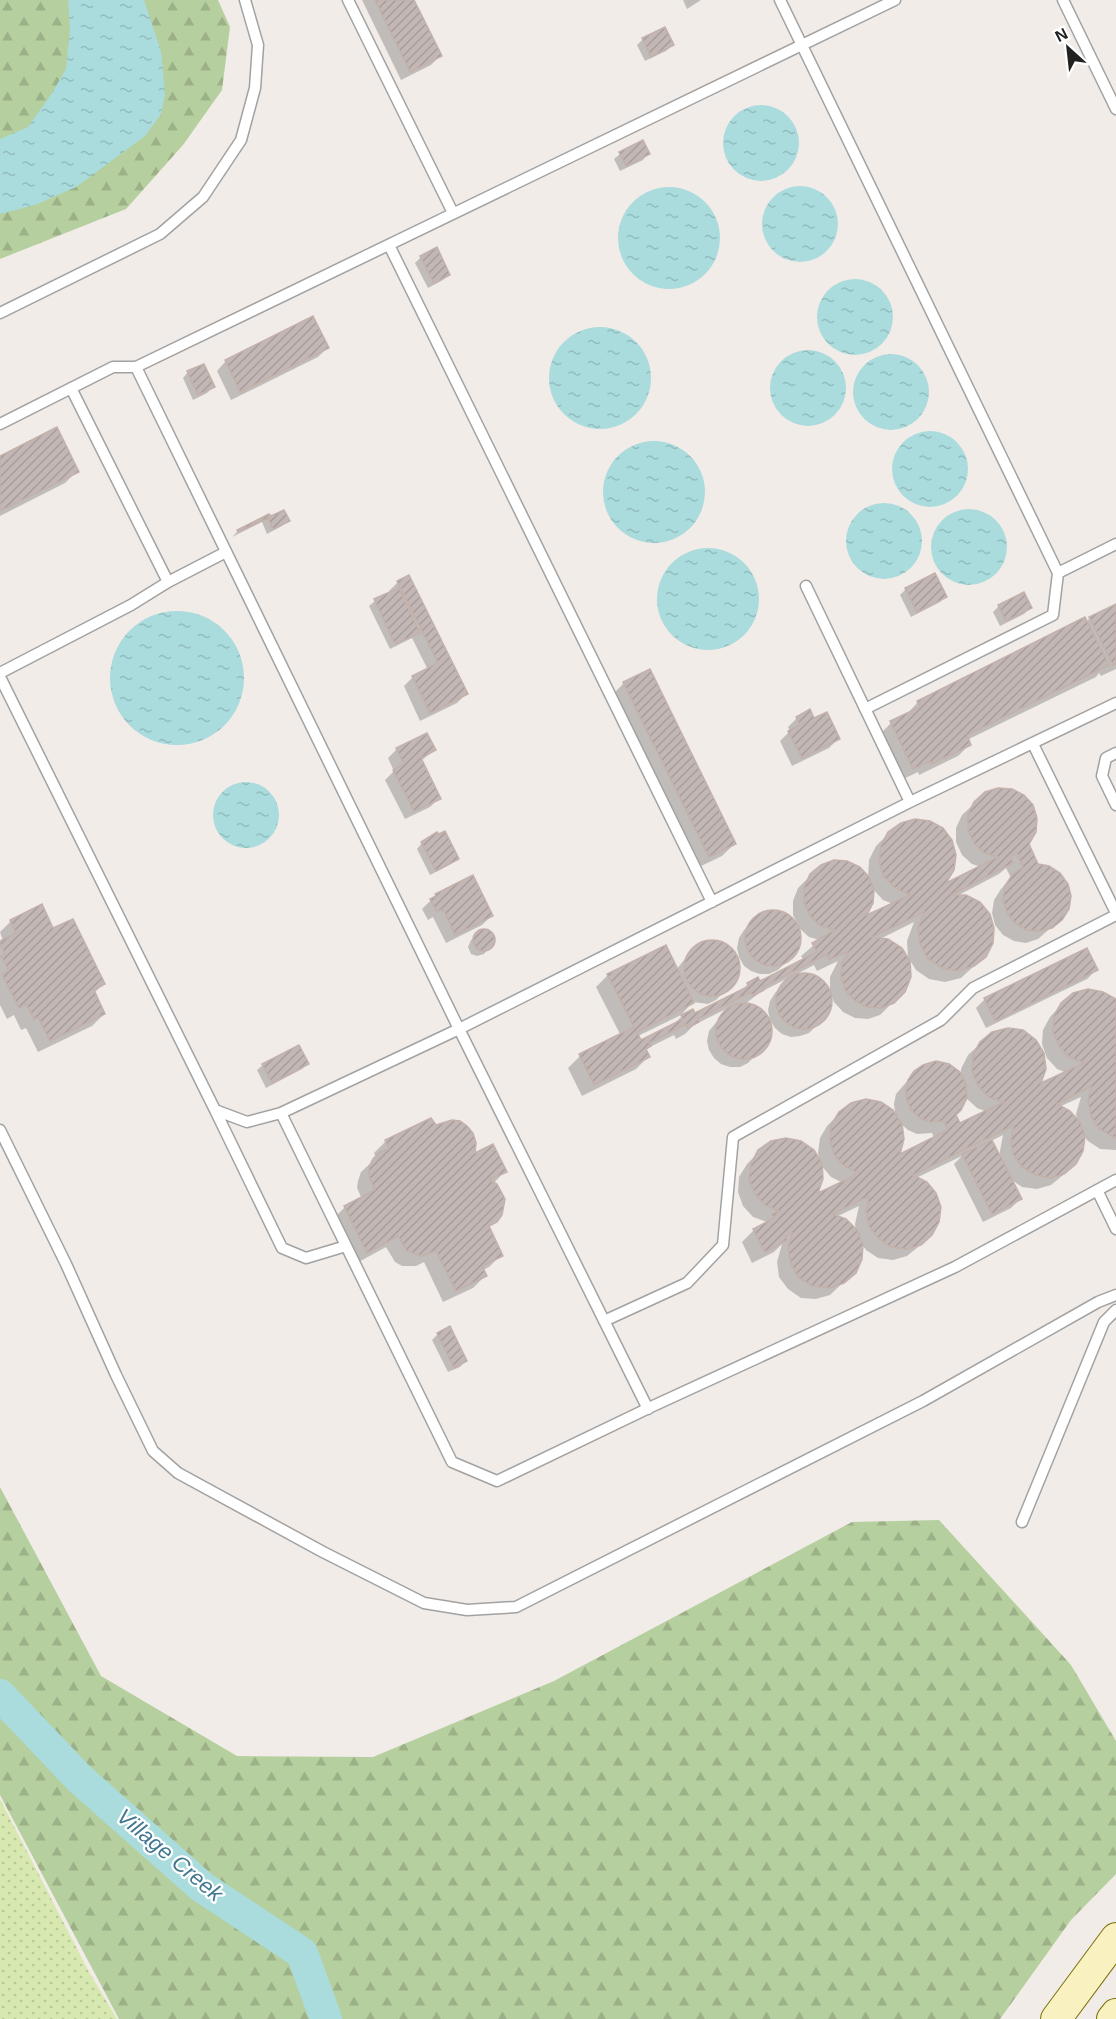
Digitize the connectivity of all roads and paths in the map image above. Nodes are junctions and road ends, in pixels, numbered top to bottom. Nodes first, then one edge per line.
1 (245, 0) edge
2 (348, 0) edge
3 (780, 0) edge
4 (895, 0) edge
5 (1063, 0) edge
6 (803, 44) junction
7 (1116, 109) edge
8 (453, 213) junction
9 (388, 244) junction
10 (0, 313) edge
11 (136, 367) junction
12 (71, 388) junction
13 (0, 424) edge
14 (1116, 544) edge
15 (226, 552) junction
16 (1058, 573) junction
17 (168, 582) junction
18 (806, 586) dead end
19 (0, 675) edge
20 (1116, 703) edge
21 (865, 709) junction
22 (1033, 744) junction
23 (1116, 753) edge
24 (910, 802) junction
25 (1116, 805) edge
26 (1112, 897) edge
27 (712, 902) junction
28 (1116, 914) edge
29 (459, 1029) junction
30 (214, 1110) junction
31 (282, 1113) junction
32 (0, 1131) edge
33 (1116, 1180) edge
34 (1097, 1190) junction
35 (1116, 1229) edge
36 (346, 1246) junction
37 (1116, 1295) edge
38 (1116, 1310) edge
39 (604, 1321) junction
40 (648, 1409) junction
41 (1022, 1522) dead end
42 (1116, 1938) edge
43 (1116, 2014) edge
44 (1056, 2019) edge
45 (1112, 2019) edge

1 - 10 lane
2 - 8 lane
3 - 6 lane
4 - 6 lane
5 - 7 lane
6 - 8 lane
6 - 16 lane
8 - 9 lane
9 - 11 lane
9 - 27 lane
11 - 12 lane
11 - 15 lane
12 - 13 lane
12 - 17 lane
14 - 16 lane
15 - 17 lane
15 - 29 lane
16 - 21 lane
17 - 19 lane
18 - 21 lane
19 - 30 lane
20 - 22 lane
21 - 24 lane
22 - 24 lane
22 - 26 lane
23 - 25 lane
24 - 27 lane
26 - 28 lane
27 - 29 lane
28 - 39 lane
29 - 31 lane
29 - 39 lane
30 - 31 lane
30 - 36 lane
31 - 36 lane
32 - 37 lane
33 - 34 lane
34 - 35 lane
34 - 40 lane
36 - 40 lane
38 - 41 lane
39 - 40 lane
42 - 44 main road
43 - 45 main road

